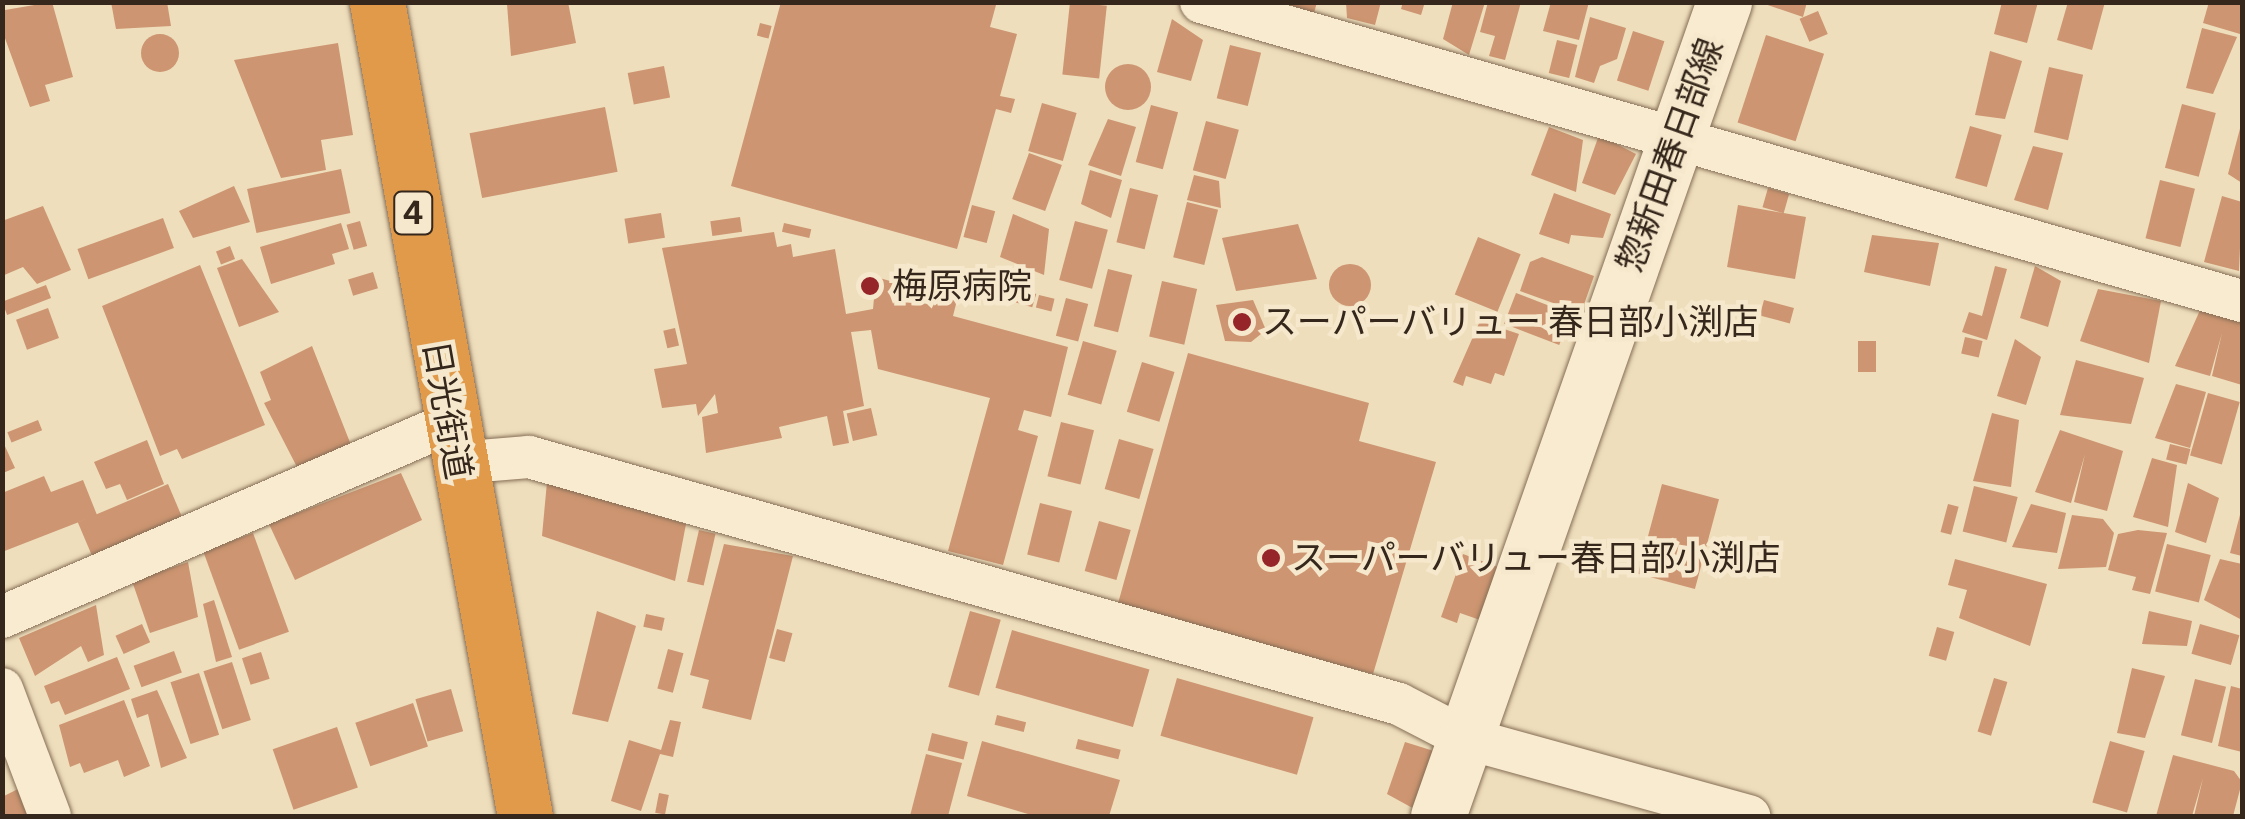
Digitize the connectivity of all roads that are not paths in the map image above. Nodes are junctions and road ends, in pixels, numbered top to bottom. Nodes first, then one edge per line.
1 (377, 2) edge
2 (1201, 2) edge
3 (1724, 2) edge
4 (1674, 142) junction
5 (2242, 301) edge
6 (452, 443) junction
7 (2, 617) edge
8 (2, 689) edge
9 (1465, 738) junction
10 (50, 816) edge
11 (526, 816) edge
12 (1438, 816) edge
13 (1748, 816) edge

1 - 6 highway, 日光街道 / 4
2 - 4 street
3 - 4 main road, 惣新田春日部線
4 - 5 street
4 - 9 main road, 惣新田春日部線
6 - 7 street
6 - 9 street
6 - 11 highway, 日光街道 / 4
8 - 10 street
9 - 12 main road, 惣新田春日部線
9 - 13 street

